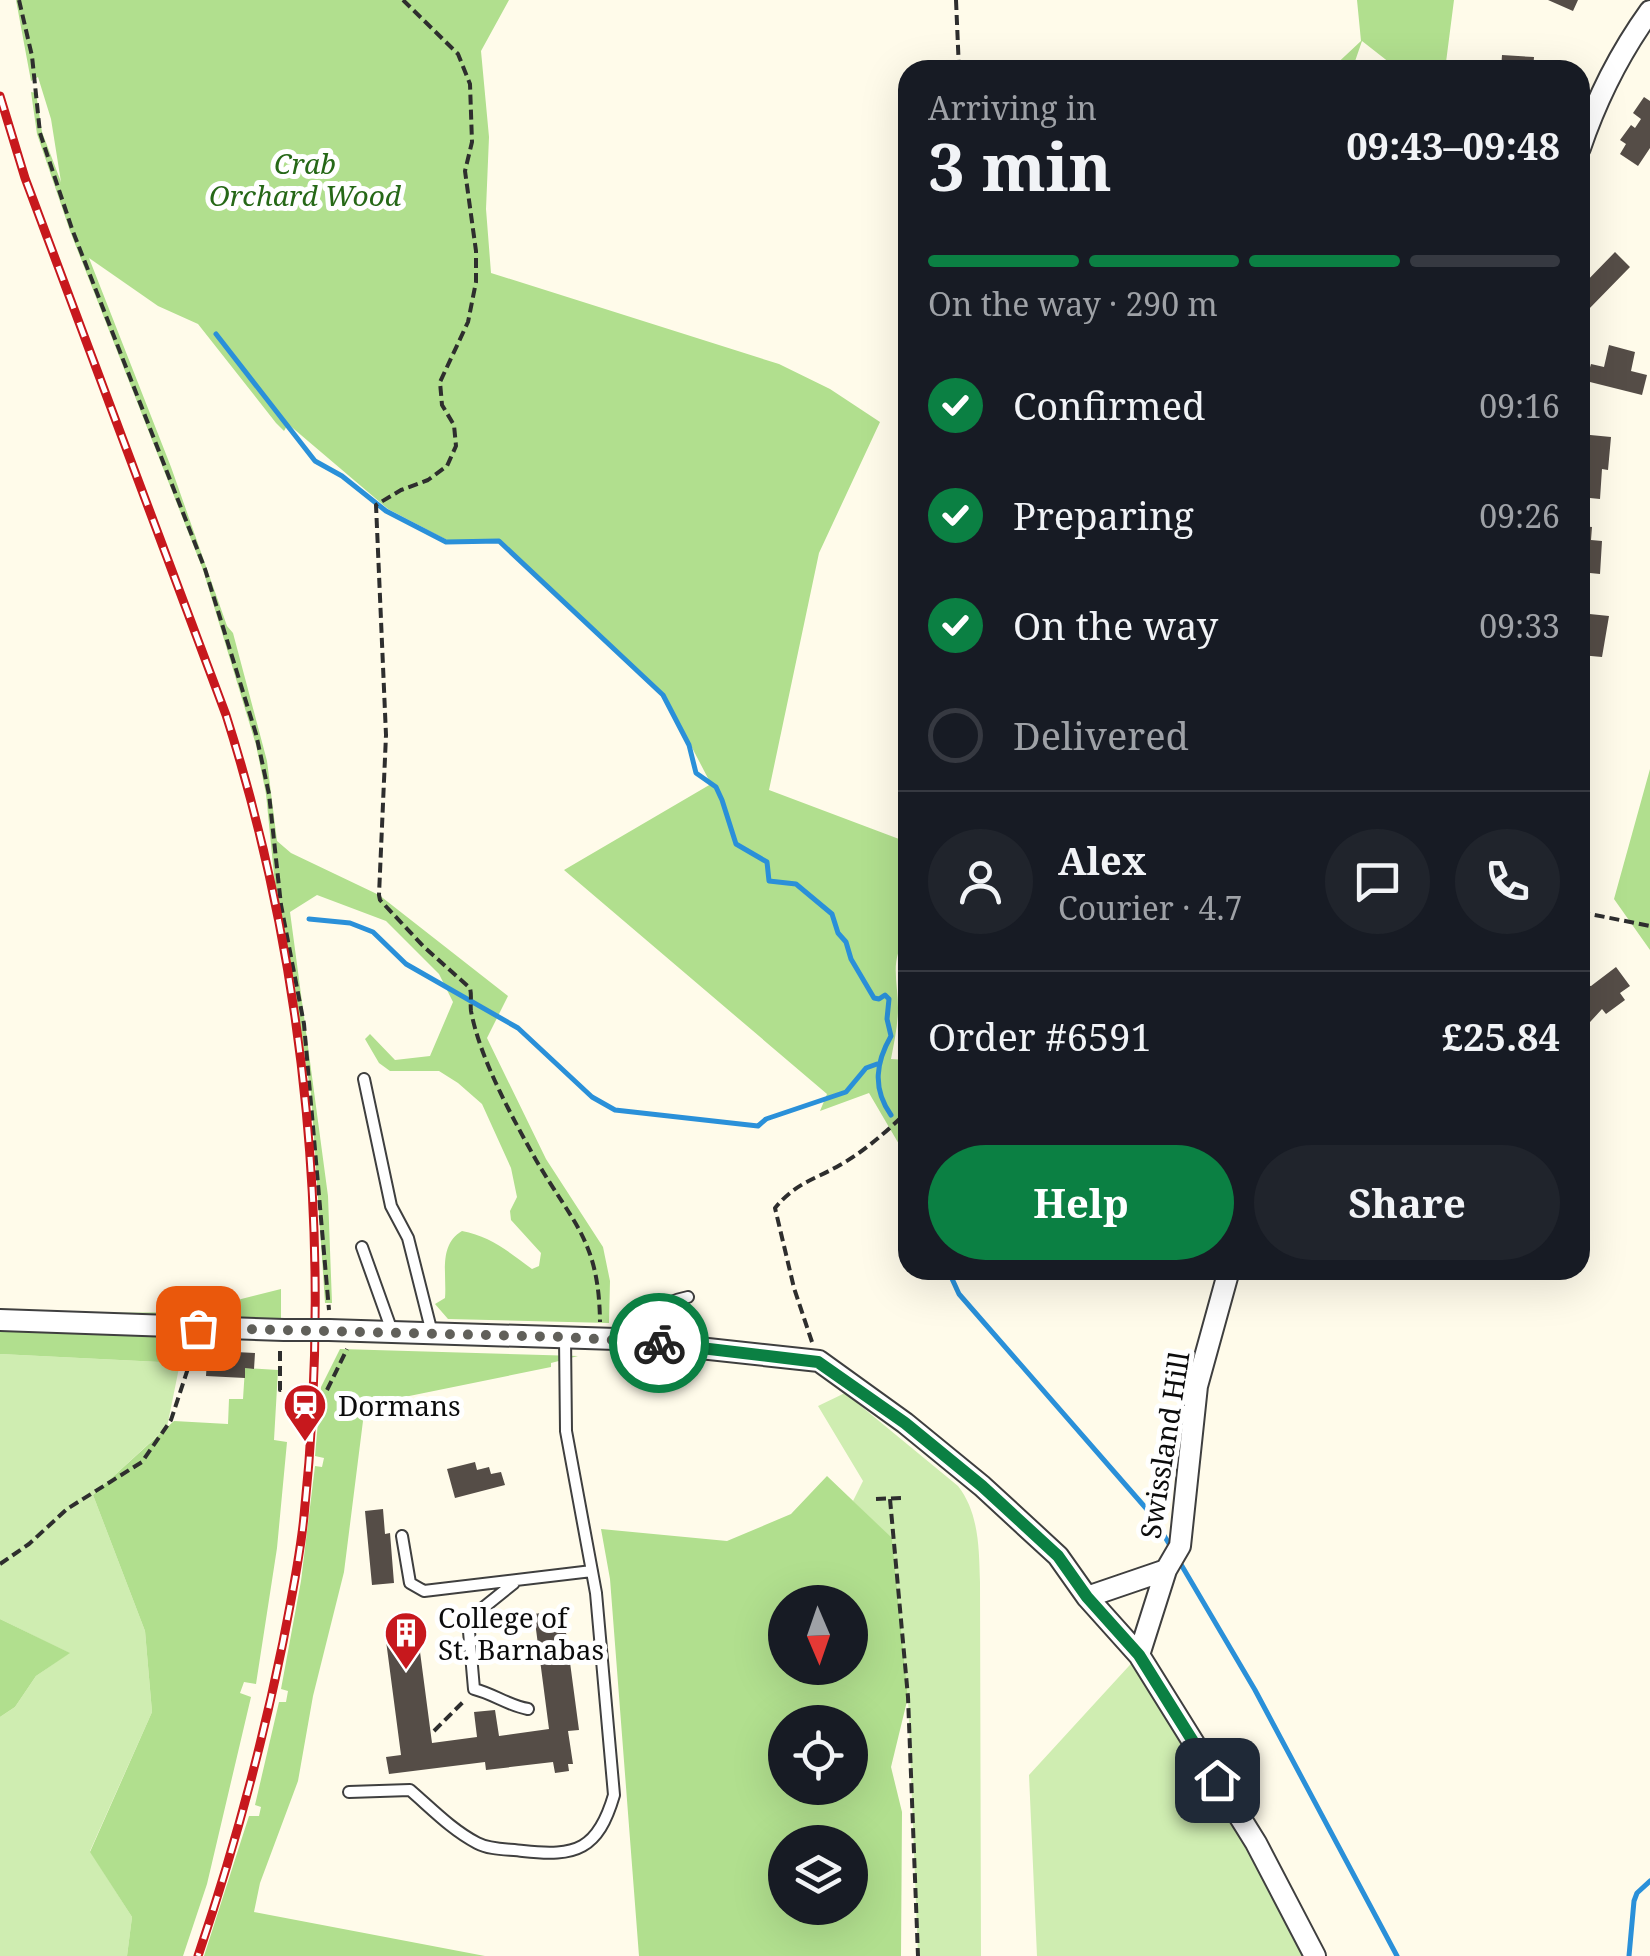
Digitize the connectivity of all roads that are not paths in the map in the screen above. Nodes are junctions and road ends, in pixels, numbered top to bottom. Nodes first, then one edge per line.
1 (1650, 11) edge
2 (1590, 117) edge
3 (364, 1079) dead end
4 (362, 1248) dead end
5 (1226, 1280) edge
6 (688, 1297) dead end
7 (0, 1320) edge
8 (392, 1331) junction
9 (432, 1333) junction
10 (565, 1337) junction
11 (633, 1340) junction
12 (402, 1536) dead end
13 (1166, 1570) junction
14 (592, 1571) junction
15 (514, 1582) junction
16 (1087, 1597) junction
17 (1139, 1655) junction
18 (528, 1709) dead end
19 (349, 1792) dead end
20 (1315, 1956) edge

1 - 2 street
3 - 9 lane
4 - 8 lane
5 - 13 street, Swissland Hill
6 - 11 lane
7 - 8 street, bridge
8 - 9 street
9 - 10 street
10 - 11 street
10 - 14 lane
11 - 16 street
12 - 15 lane
13 - 16 street, Swissland Hill
13 - 17 street, Swissland Hill
14 - 15 lane
14 - 19 lane
15 - 18 lane
16 - 17 street
17 - 20 street

